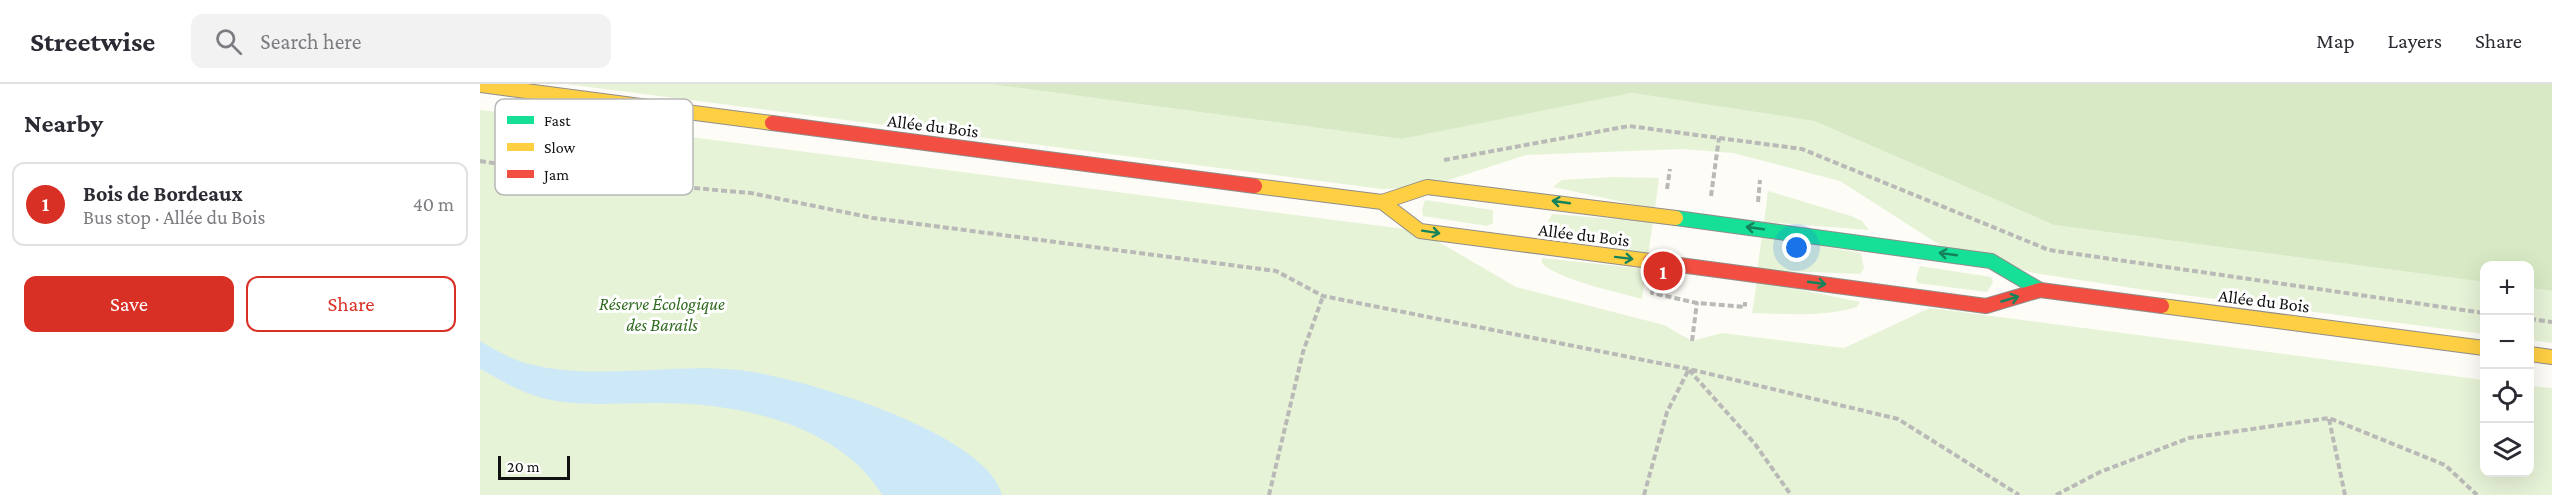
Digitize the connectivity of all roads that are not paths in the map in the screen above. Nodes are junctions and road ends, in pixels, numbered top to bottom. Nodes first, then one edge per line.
1 (480, 85) edge
2 (588, 99) edge
3 (693, 113) edge
4 (1382, 202) junction
5 (2040, 290) junction
6 (2480, 347) edge
7 (2534, 355) edge
8 (2552, 357) edge

1 - 2 main road, Allée du Bois
3 - 4 main road, Allée du Bois
5 -> 4 main road, Allée du Bois
4 -> 5 main road, Allée du Bois
5 - 6 main road, Allée du Bois
7 - 8 main road

